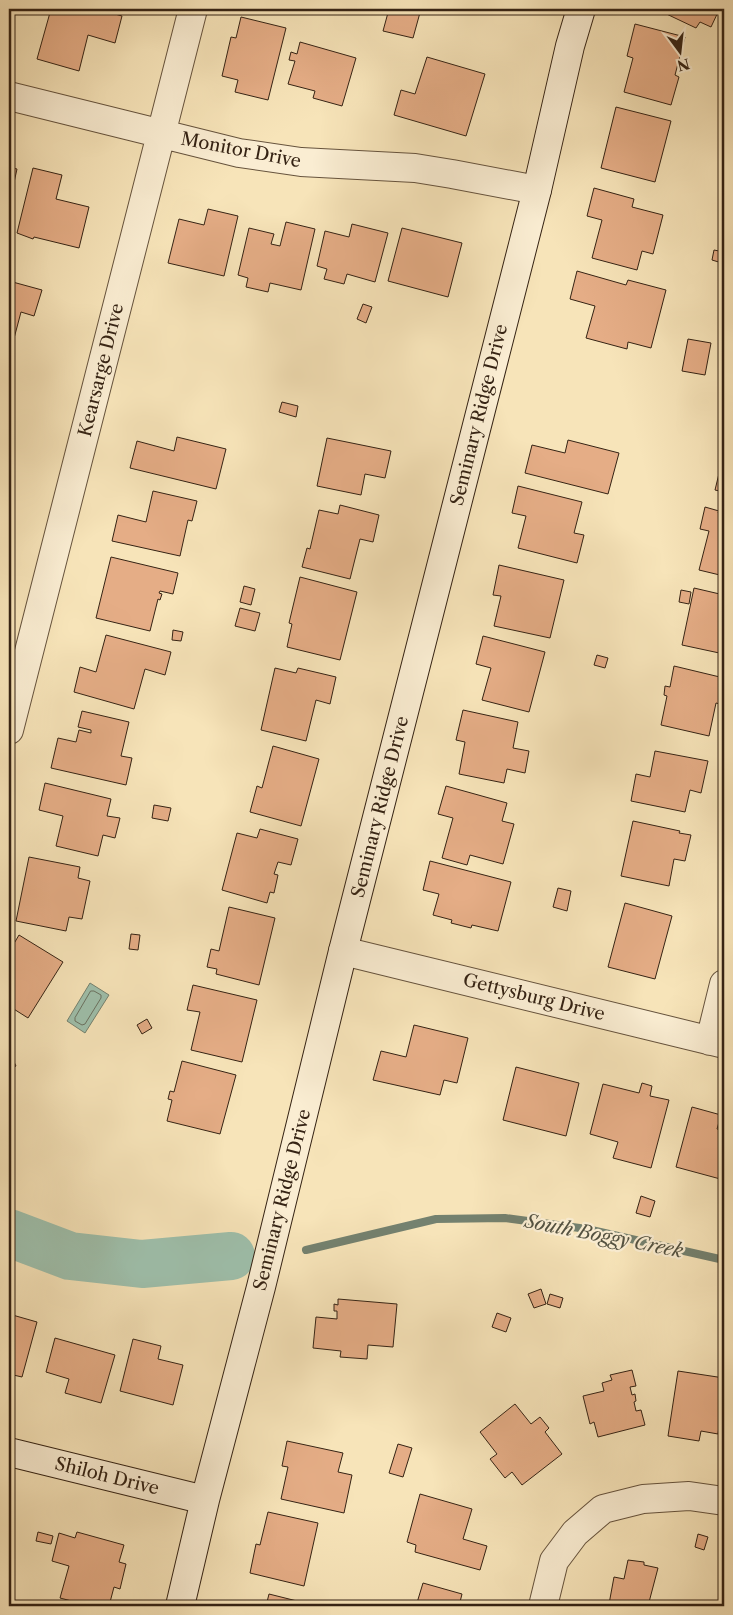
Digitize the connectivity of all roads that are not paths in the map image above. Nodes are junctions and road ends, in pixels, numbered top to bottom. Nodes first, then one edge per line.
1 (193, 9) edge
2 (581, 9) edge
3 (9, 96) edge
4 (161, 134) junction
5 (536, 190) junction
6 (9, 730) edge
7 (343, 951) junction
8 (724, 984) edge
9 (717, 1042) edge
10 (9, 1452) edge
11 (205, 1500) junction
12 (724, 1501) edge
13 (180, 1606) edge
14 (543, 1606) edge

1 - 4 street, Kearsarge Drive
2 - 5 street, Seminary Ridge Drive
3 - 4 street, Monitor Drive
4 - 5 street, Monitor Drive
4 - 6 street, Kearsarge Drive
5 - 7 street, Seminary Ridge Drive
7 - 9 street, Gettysburg Drive
7 - 11 street, Seminary Ridge Drive
8 - 9 street
10 - 11 street, Shiloh Drive
11 - 13 street, Seminary Ridge Drive
12 - 14 street

